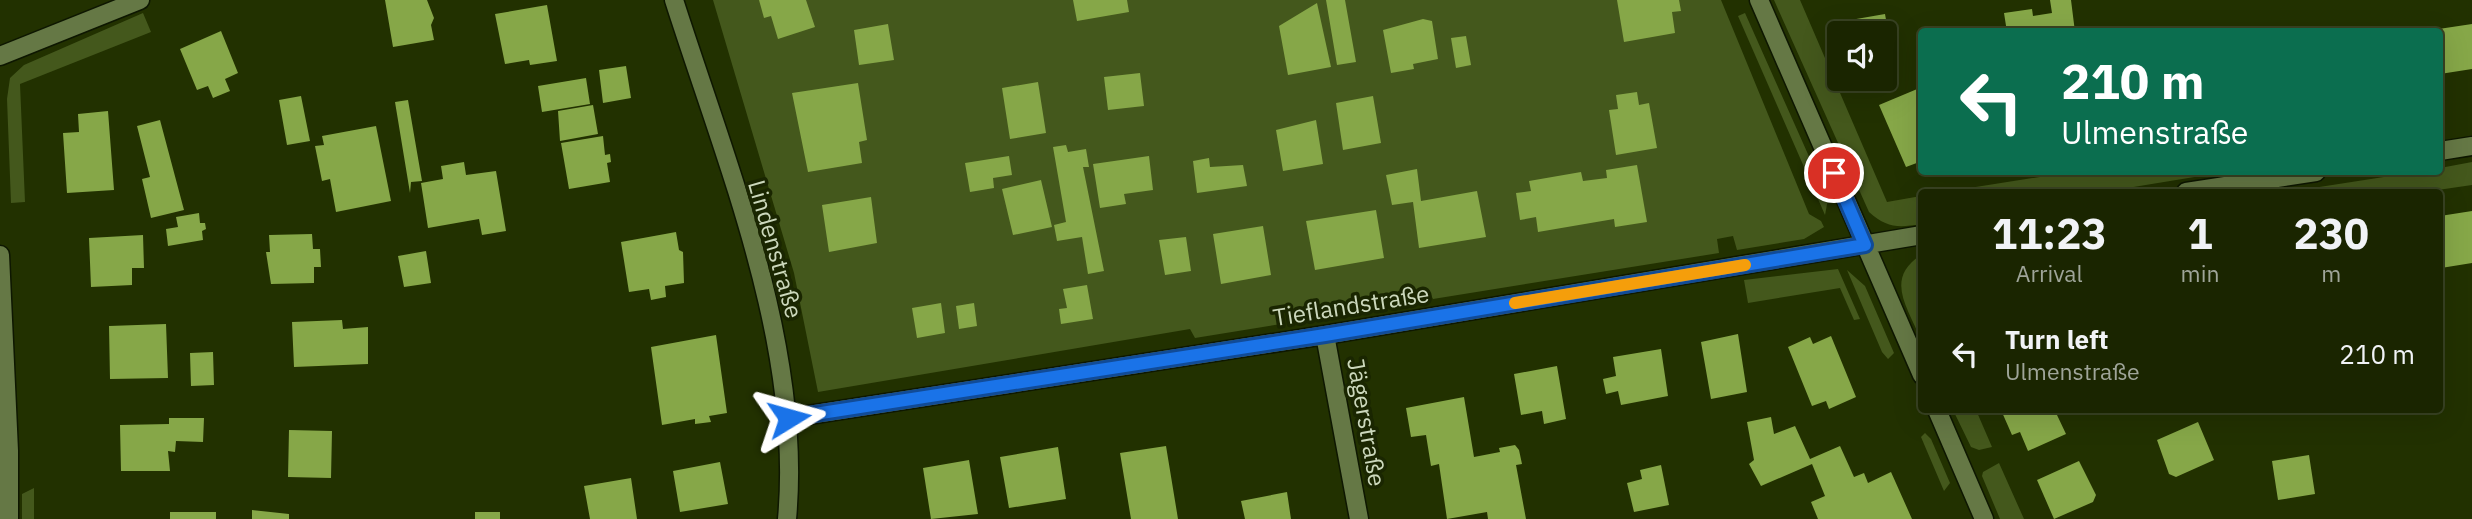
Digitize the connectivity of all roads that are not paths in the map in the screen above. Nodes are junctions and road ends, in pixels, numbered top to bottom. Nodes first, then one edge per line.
1 (140, 0) edge
2 (674, 0) edge
3 (1759, 0) edge
4 (0, 56) edge
5 (2472, 146) edge
6 (2443, 151) edge
7 (2296, 175) edge
8 (2206, 189) edge
9 (1918, 236) edge
10 (1865, 245) junction
11 (0, 255) edge
12 (1325, 335) junction
13 (1918, 366) edge
14 (1938, 413) edge
15 (789, 418) junction
16 (9, 519) edge
17 (787, 519) edge
18 (1360, 519) edge
19 (1984, 519) edge

1 - 4 street
2 - 15 street, Lindenstraße
3 - 10 street
5 - 6 street
7 - 8 street
9 - 10 street, Tieflandstraße
10 - 12 street, Tieflandstraße
10 - 13 street
11 - 16 street
12 - 15 street, Tieflandstraße
12 - 18 street, Jägerstraße
14 - 19 street
15 - 17 street, Lindenstraße

